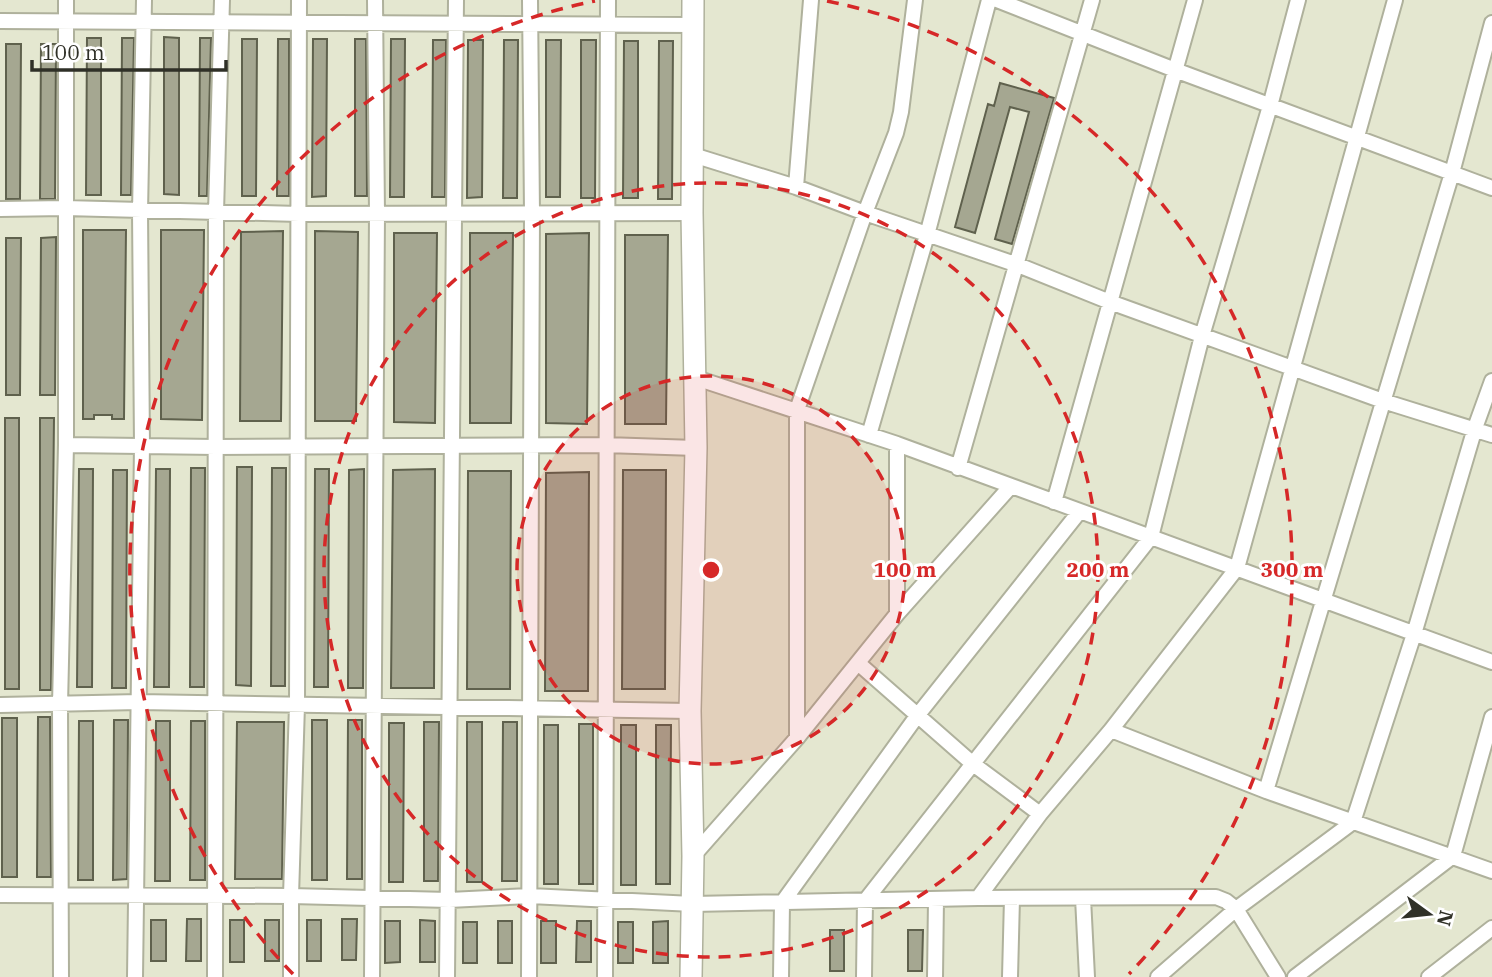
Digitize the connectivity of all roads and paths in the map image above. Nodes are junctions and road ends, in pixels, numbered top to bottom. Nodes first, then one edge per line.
1 (66, 0) edge
2 (144, 0) edge
3 (222, 0) edge
4 (299, 0) edge
5 (375, 0) edge
6 (456, 0) edge
7 (530, 0) edge
8 (608, 0) edge
9 (693, 0) edge
10 (811, 0) edge
11 (915, 0) edge
12 (989, 0) edge
13 (997, 0) edge
14 (1092, 0) edge
15 (1195, 0) edge
16 (1298, 0) edge
17 (1395, 0) edge
18 (0, 21) edge
19 (66, 22) junction
20 (144, 23) junction
21 (222, 23) junction
22 (299, 23) junction
23 (1492, 23) edge
24 (376, 24) junction
25 (456, 24) junction
26 (530, 24) junction
27 (608, 24) junction
28 (693, 25) junction
29 (1083, 33) junction
30 (1175, 70) junction
31 (1270, 106) junction
32 (1358, 138) junction
33 (693, 155) junction
34 (1452, 173) junction
35 (796, 187) junction
36 (1492, 188) edge
37 (65, 208) junction
38 (0, 209) edge
39 (140, 212) junction
40 (216, 212) junction
41 (606, 212) junction
42 (452, 213) junction
43 (533, 213) junction
44 (692, 213) junction
45 (865, 213) junction
46 (299, 214) junction
47 (377, 214) junction
48 (927, 235) junction
49 (1018, 265) junction
50 (1110, 302) junction
51 (1202, 335) junction
52 (1293, 368) junction
53 (695, 378) junction
54 (1492, 381) edge
55 (1383, 401) junction
56 (797, 410) junction
57 (1475, 428) junction
58 (869, 435) junction
59 (1492, 435) edge
60 (897, 444) junction
61 (66, 445) junction
62 (142, 445) junction
63 (298, 445) junction
64 (376, 445) junction
65 (451, 445) junction
66 (531, 445) junction
67 (606, 445) junction
68 (216, 447) junction
69 (696, 449) junction
70 (958, 468) junction
71 (1010, 486) junction
72 (1054, 502) junction
73 (1080, 511) junction
74 (1151, 537) junction
75 (1237, 568) junction
76 (1324, 599) junction
77 (897, 614) junction
78 (1414, 634) junction
79 (1492, 662) edge
80 (858, 663) junction
81 (139, 702) junction
82 (214, 703) junction
83 (0, 705) edge
84 (60, 705) junction
85 (297, 705) junction
86 (375, 706) junction
87 (450, 707) junction
88 (530, 708) junction
89 (605, 709) junction
90 (690, 710) junction
91 (917, 716) junction
92 (1492, 718) edge
93 (1111, 730) junction
94 (797, 738) junction
95 (973, 764) junction
96 (1266, 791) junction
97 (1040, 814) junction
98 (1353, 822) junction
99 (693, 856) junction
100 (1453, 856) junction
101 (1492, 871) edge
102 (0, 895) edge
103 (61, 895) junction
104 (530, 896) junction
105 (136, 897) junction
106 (216, 897) junction
107 (291, 897) junction
108 (978, 898) junction
109 (1012, 898) junction
110 (1083, 898) junction
111 (373, 899) junction
112 (936, 899) junction
113 (449, 900) junction
114 (606, 900) junction
115 (865, 901) junction
116 (782, 903) junction
117 (693, 904) junction
118 (1236, 909) junction
119 (1492, 928) edge
120 (61, 977) edge
121 (135, 977) edge
122 (215, 977) edge
123 (292, 977) edge
124 (372, 977) edge
125 (447, 977) edge
126 (529, 977) edge
127 (605, 977) edge
128 (691, 977) edge
129 (781, 977) edge
130 (864, 977) edge
131 (935, 977) edge
132 (1010, 977) edge
133 (1087, 977) edge
134 (1158, 977) edge
135 (1278, 977) edge
136 (1296, 977) edge
137 (1429, 977) edge

1 - 19 street
2 - 20 street
3 - 21 street
4 - 22 street
5 - 24 street
6 - 25 street
7 - 26 street
8 - 27 street
9 - 28 street
10 - 35 street
11 - 45 street
12 - 48 street
13 - 29 street
14 - 29 street
15 - 30 street
16 - 31 street
17 - 32 street
18 - 19 street
19 - 20 street
19 - 37 street
20 - 21 street
20 - 39 street
21 - 22 street
21 - 40 street
22 - 24 street
22 - 46 street
23 - 34 street
24 - 25 street
24 - 47 street
25 - 26 street
25 - 42 street
26 - 27 street
26 - 43 street
27 - 28 street
27 - 41 street
28 - 33 street
29 - 30 street
29 - 49 street
30 - 31 street
30 - 50 street
31 - 32 street
31 - 51 street
32 - 34 street
32 - 52 street
33 - 35 street
33 - 44 street
34 - 36 street
34 - 55 street
35 - 45 street
37 - 38 street
37 - 39 street
37 - 61 street
39 - 40 street
39 - 62 street
40 - 46 street
40 - 68 street
41 - 43 street
41 - 44 street
41 - 67 street
42 - 43 street
42 - 47 street
42 - 65 street
43 - 66 street
44 - 53 street
45 - 48 street
45 - 56 street
46 - 47 street
46 - 63 street
47 - 64 street
48 - 49 street
48 - 58 street
49 - 50 street
49 - 70 street
50 - 51 street
50 - 72 street
51 - 52 street
51 - 74 street
52 - 55 street
52 - 75 street
53 - 56 street
53 - 69 street
54 - 57 street
55 - 57 street
55 - 76 street
56 - 58 street
56 - 94 street
57 - 59 street
57 - 78 street
58 - 60 street
60 - 70 street
60 - 77 street
61 - 62 street
61 - 84 street
62 - 68 street
62 - 81 street
63 - 64 street
63 - 68 street
63 - 85 street
64 - 65 street
64 - 86 street
65 - 66 street
65 - 87 street
66 - 67 street
66 - 88 street
67 - 69 street
67 - 89 street
68 - 82 street
69 - 90 street
70 - 71 street
71 - 72 street
71 - 77 street
72 - 73 street
73 - 74 street
73 - 91 street
74 - 75 street
74 - 95 street
75 - 76 street
75 - 93 street
76 - 78 street
76 - 96 street
77 - 80 street
78 - 79 street
78 - 98 street
80 - 91 street
80 - 94 street
81 - 82 street
81 - 84 street
81 - 105 street
82 - 85 street
82 - 106 street
83 - 84 street
84 - 103 street
85 - 86 street
85 - 107 street
86 - 87 street
86 - 111 street
87 - 88 street
87 - 113 street
88 - 89 street
88 - 104 street
89 - 90 street
89 - 114 street
90 - 99 street
91 - 95 street
91 - 116 street
92 - 100 street
93 - 96 street
93 - 97 street
94 - 99 street
95 - 97 street
95 - 115 street
96 - 98 street
97 - 108 street
98 - 100 street
98 - 118 street
99 - 117 street
100 - 101 street
100 - 136 street
102 - 103 street
103 - 105 street
103 - 120 street
104 - 113 street
104 - 114 street
104 - 126 street
105 - 106 street
105 - 121 street
106 - 107 street
106 - 122 street
107 - 111 street
107 - 123 street
108 - 109 street
108 - 112 street
109 - 110 street
109 - 132 street
110 - 118 street
110 - 133 street
111 - 113 street
111 - 124 street
112 - 115 street
112 - 131 street
113 - 125 street
114 - 117 street
114 - 127 street
115 - 116 street
115 - 130 street
116 - 117 street
116 - 129 street
117 - 128 street
118 - 134 street
118 - 135 street
119 - 137 street

